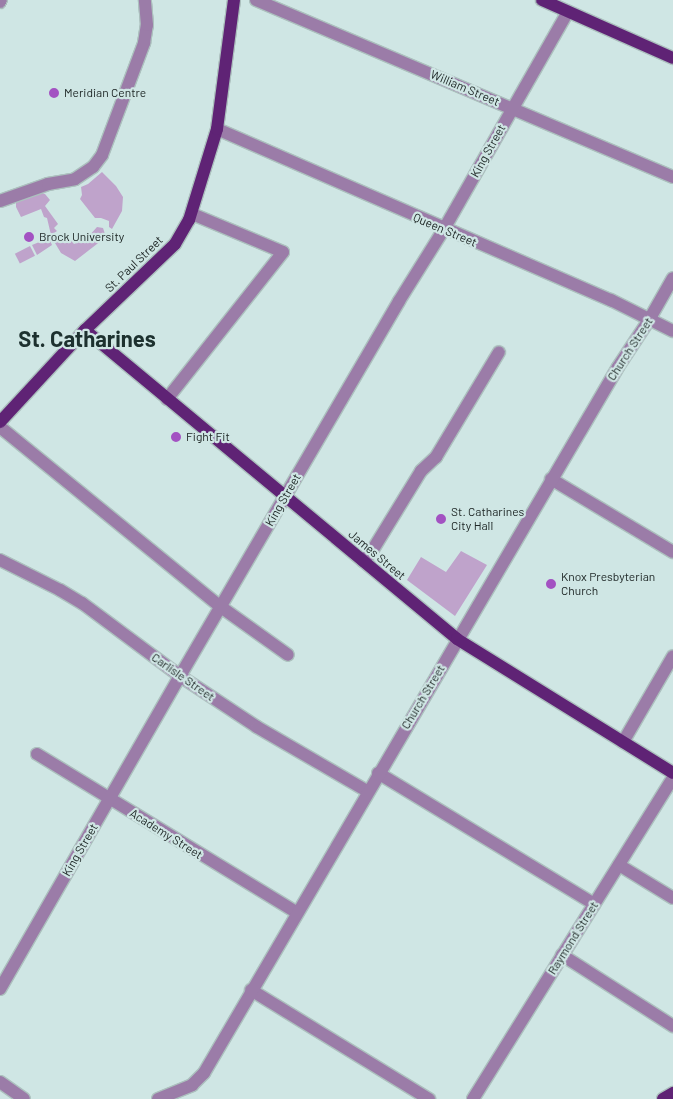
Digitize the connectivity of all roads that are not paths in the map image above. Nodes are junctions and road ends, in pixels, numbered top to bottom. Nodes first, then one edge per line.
1 (145, 0) edge
2 (234, 0) edge
3 (256, 0) edge
4 (542, 0) edge
5 (568, 12) junction
6 (673, 58) edge
7 (512, 109) junction
8 (217, 129) junction
9 (673, 177) edge
10 (0, 201) edge
11 (192, 214) junction
12 (444, 230) junction
13 (673, 278) edge
14 (649, 320) junction
15 (85, 330) junction
16 (673, 331) edge
17 (499, 352) dead end
18 (167, 399) junction
19 (0, 422) edge
20 (0, 426) edge
21 (552, 479) junction
22 (285, 496) junction
23 (673, 552) edge
24 (0, 560) edge
25 (363, 561) junction
26 (221, 607) junction
27 (457, 639) junction
28 (288, 654) dead end
29 (673, 656) edge
30 (180, 676) junction
31 (623, 742) junction
32 (36, 754) dead end
33 (378, 773) junction
34 (673, 773) edge
35 (673, 778) edge
36 (367, 791) junction
37 (110, 799) junction
38 (619, 865) junction
39 (673, 898) edge
40 (594, 904) junction
41 (297, 914) junction
42 (562, 955) junction
43 (0, 989) edge
44 (251, 990) junction
45 (673, 1026) edge
46 (0, 1082) edge
47 (673, 1093) edge
48 (24, 1099) edge
49 (158, 1099) edge
50 (428, 1099) edge
51 (473, 1099) edge
52 (662, 1099) edge

1 - 10 street
2 - 8 main road, St. Paul Street
3 - 7 street, William Street
4 - 5 main road
5 - 6 main road
5 - 7 street, King Street
7 - 9 street, William Street
7 - 12 street, King Street
8 - 11 main road, St. Paul Street
8 - 12 street, Queen Street
11 - 15 main road, St. Paul Street
11 - 18 street
12 - 14 street, Queen Street
12 - 22 street, King Street
13 - 14 street, Church Street
14 - 16 street, Queen Street
14 - 21 street, Church Street
15 - 18 main road, James Street
15 - 19 main road, St. Paul Street
17 - 25 street
18 - 22 main road, James Street
20 - 26 street
21 - 23 street
21 - 27 street, Church Street
22 - 25 main road, James Street
22 - 26 street, King Street
24 - 30 street, Carlisle Street
25 - 27 main road, James Street
26 - 28 street
26 - 30 street, King Street
27 - 31 main road, James Street
27 - 33 street, Church Street
29 - 31 street
30 - 36 street, Carlisle Street
30 - 37 street, King Street
31 - 34 main road, James Street
32 - 37 street, Academy Street
33 - 36 street, Church Street
33 - 40 street
35 - 38 street, Raymond Street
36 - 41 street, Church Street
37 - 41 street, Academy Street
37 - 43 street, King Street
38 - 39 street
38 - 40 street, Raymond Street
40 - 42 street, Raymond Street
41 - 44 street, Church Street
42 - 45 street
42 - 51 street, Raymond Street
44 - 49 street, Church Street
44 - 50 street
46 - 48 street
47 - 52 main road

